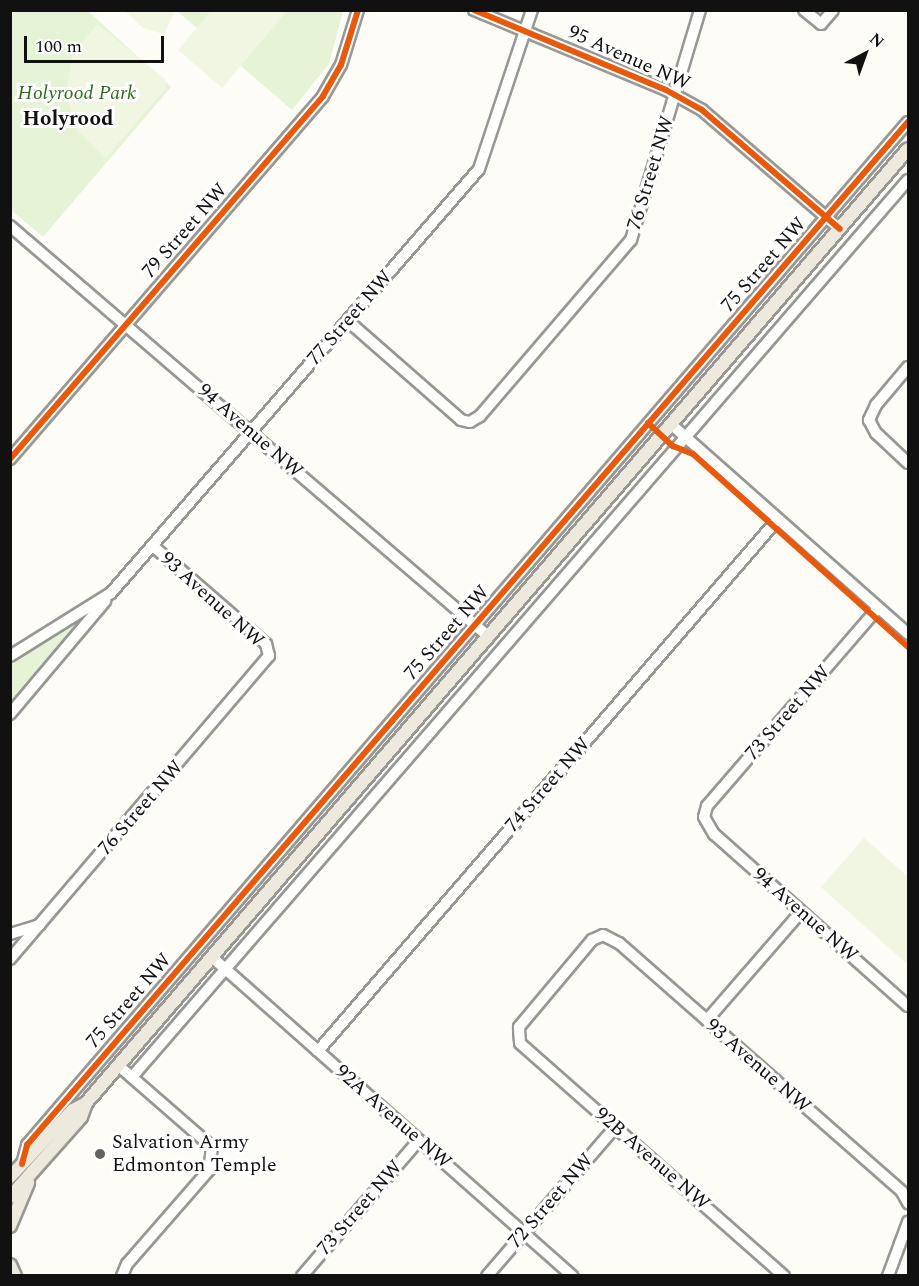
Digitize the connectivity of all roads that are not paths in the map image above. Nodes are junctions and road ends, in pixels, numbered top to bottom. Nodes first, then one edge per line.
1 (358, 10) edge
2 (474, 10) edge
3 (532, 10) edge
4 (700, 10) edge
5 (804, 10) edge
6 (833, 10) edge
7 (525, 32) junction
8 (675, 95) junction
9 (909, 122) edge
10 (909, 149) edge
11 (909, 180) edge
12 (826, 217) junction
13 (10, 226) edge
14 (840, 229) junction
15 (348, 321) junction
16 (126, 325) junction
17 (909, 367) edge
18 (672, 424) junction
19 (251, 432) junction
20 (687, 437) junction
21 (10, 459) edge
22 (909, 463) edge
23 (778, 519) junction
24 (153, 546) junction
25 (111, 593) junction
26 (878, 608) junction
27 (475, 625) junction
28 (909, 634) edge
29 (489, 637) junction
30 (10, 656) edge
31 (269, 656) joint
32 (10, 714) edge
33 (705, 821) joint
34 (801, 912) junction
35 (40, 925) junction
36 (10, 934) edge
37 (213, 958) junction
38 (10, 959) edge
39 (227, 970) junction
40 (909, 1006) edge
41 (707, 1020) junction
42 (520, 1043) joint
43 (318, 1051) junction
44 (119, 1066) junction
45 (132, 1077) junction
46 (86, 1103) junction
47 (615, 1127) junction
48 (419, 1140) junction
49 (22, 1164) junction
50 (33, 1171) junction
51 (10, 1177) edge
52 (10, 1197) edge
53 (909, 1203) edge
54 (909, 1222) edge
55 (10, 1226) edge
56 (524, 1233) junction
57 (10, 1265) edge
58 (15, 1275) edge
59 (122, 1275) edge
60 (302, 1275) edge
61 (487, 1275) edge
62 (572, 1275) edge
63 (784, 1275) edge
64 (888, 1275) edge

1 - 16 street, 79 Street NW
2 - 7 street, 95 Avenue NW
3 - 7 street, 77 Street NW
4 - 8 street, 76 Street NW
5 - 6 street
7 - 8 street, 95 Avenue NW
7 - 15 street, 77 Street NW
8 - 12 street, 95 Avenue NW
8 - 15 street, 76 Street NW
9 - 12 street, 75 Street NW
10 - 14 main road, 75 Street NW
11 - 20 street
12 - 14 street, 95 Avenue NW
12 - 27 street, 75 Street NW
13 - 16 street, 94 Avenue NW
14 - 18 main road, 75 Street NW
15 - 19 street, 77 Street NW
16 - 19 street, 94 Avenue NW
16 - 21 street, 79 Street NW
17 - 22 street
18 - 20 street
18 - 29 main road, 75 Street NW
19 - 24 street, 77 Street NW
19 - 27 street, 94 Avenue NW
20 - 23 street
20 - 39 street
23 - 26 street
23 - 43 street, 74 Street NW
24 - 25 street, 77 Street NW
24 - 31 street, 93 Avenue NW
25 - 30 street, 77 Street NW
25 - 32 street, 77 Street NW
26 - 28 street
26 - 33 street, 73 Street NW
27 - 29 street, 94 Avenue NW
27 - 49 street, 75 Street NW
29 - 37 main road, 75 Street NW
31 - 35 street, 76 Street NW
33 - 34 street, 94 Avenue NW
34 - 40 street, 94 Avenue NW
34 - 41 street
35 - 36 street
35 - 38 street, 76 Street NW
37 - 39 street, 92A Avenue NW
37 - 44 main road, 75 Street NW
39 - 43 street, 92A Avenue NW
39 - 45 street
41 - 42 street, 93 Avenue NW
41 - 53 street, 93 Avenue NW
42 - 47 street, 92B Avenue NW
43 - 48 street, 92A Avenue NW
44 - 45 street
44 - 46 main road, 75 Street NW
45 - 59 street
46 - 49 main road, 75 Street NW
46 - 50 main road, 75 Street NW
47 - 56 street, 72 Street NW
47 - 63 street, 92B Avenue NW
48 - 56 street, 92A Avenue NW
48 - 60 street, 73 Street NW
49 - 51 main road, 75 Street NW
50 - 52 main road, 75 Street NW
50 - 55 main road
54 - 64 street
56 - 61 street, 72 Street NW
56 - 62 street, 92A Avenue NW
57 - 58 main road

